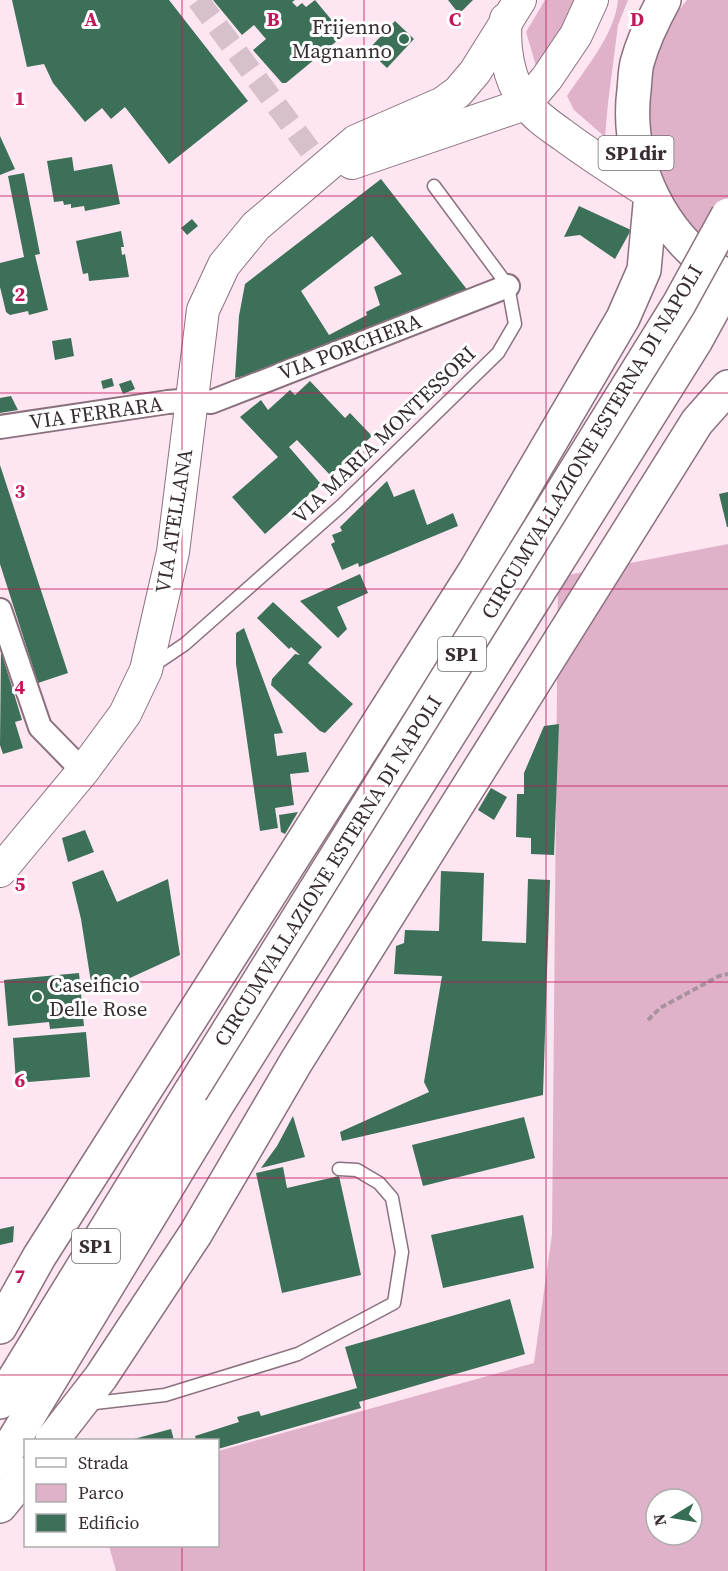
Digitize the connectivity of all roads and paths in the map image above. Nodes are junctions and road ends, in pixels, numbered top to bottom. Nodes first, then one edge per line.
1 (592, 0) edge
2 (511, 7) edge
3 (660, 8) edge
4 (525, 104) junction
5 (324, 169) junction
6 (434, 186) dead end
7 (651, 194) junction
8 (728, 215) edge
9 (728, 280) edge
10 (508, 286) junction
11 (728, 387) edge
12 (192, 400) junction
13 (0, 427) edge
14 (0, 610) edge
15 (146, 670) junction
16 (83, 771) junction
17 (0, 871) edge
18 (728, 974) edge
19 (648, 1020) dead end
20 (204, 1098) junction
21 (339, 1169) dead end
22 (0, 1327) edge
23 (0, 1402) edge
24 (79, 1405) junction
25 (53, 1439) edge
26 (0, 1463) edge
27 (24, 1476) edge
28 (0, 1506) edge

1 - 4 main road
2 - 4 main road, VIA ATELLANA
2 - 5 main road, VIA ATELLANA
3 - 7 main road, SP1dir
4 - 5 main road, VIA ATELLANA
4 - 7 main road
5 - 12 main road, VIA ATELLANA
6 - 10 lane, VIA MARIA MONTESSORI
7 - 9 main road, SP1dir
7 - 22 main road
8 - 20 main road, CIRCUMVALLAZIONE ESTERNA DI NAPOLI / SP1, bridge
9 - 20 main road, CIRCUMVALLAZIONE ESTERNA DI NAPOLI / SP1
10 - 12 street, VIA PORCHERA
10 - 15 lane, VIA MARIA MONTESSORI
11 - 24 main road
12 - 13 street, VIA FERRARA
12 - 15 main road, VIA ATELLANA
14 - 16 street
15 - 16 main road, VIA ATELLANA
16 - 17 main road, VIA ATELLANA
18 - 19 path
20 - 23 main road, CIRCUMVALLAZIONE ESTERNA DI NAPOLI / SP1
20 - 26 main road, CIRCUMVALLAZIONE ESTERNA DI NAPOLI
21 - 24 lane
24 - 25 main road
27 - 28 main road

